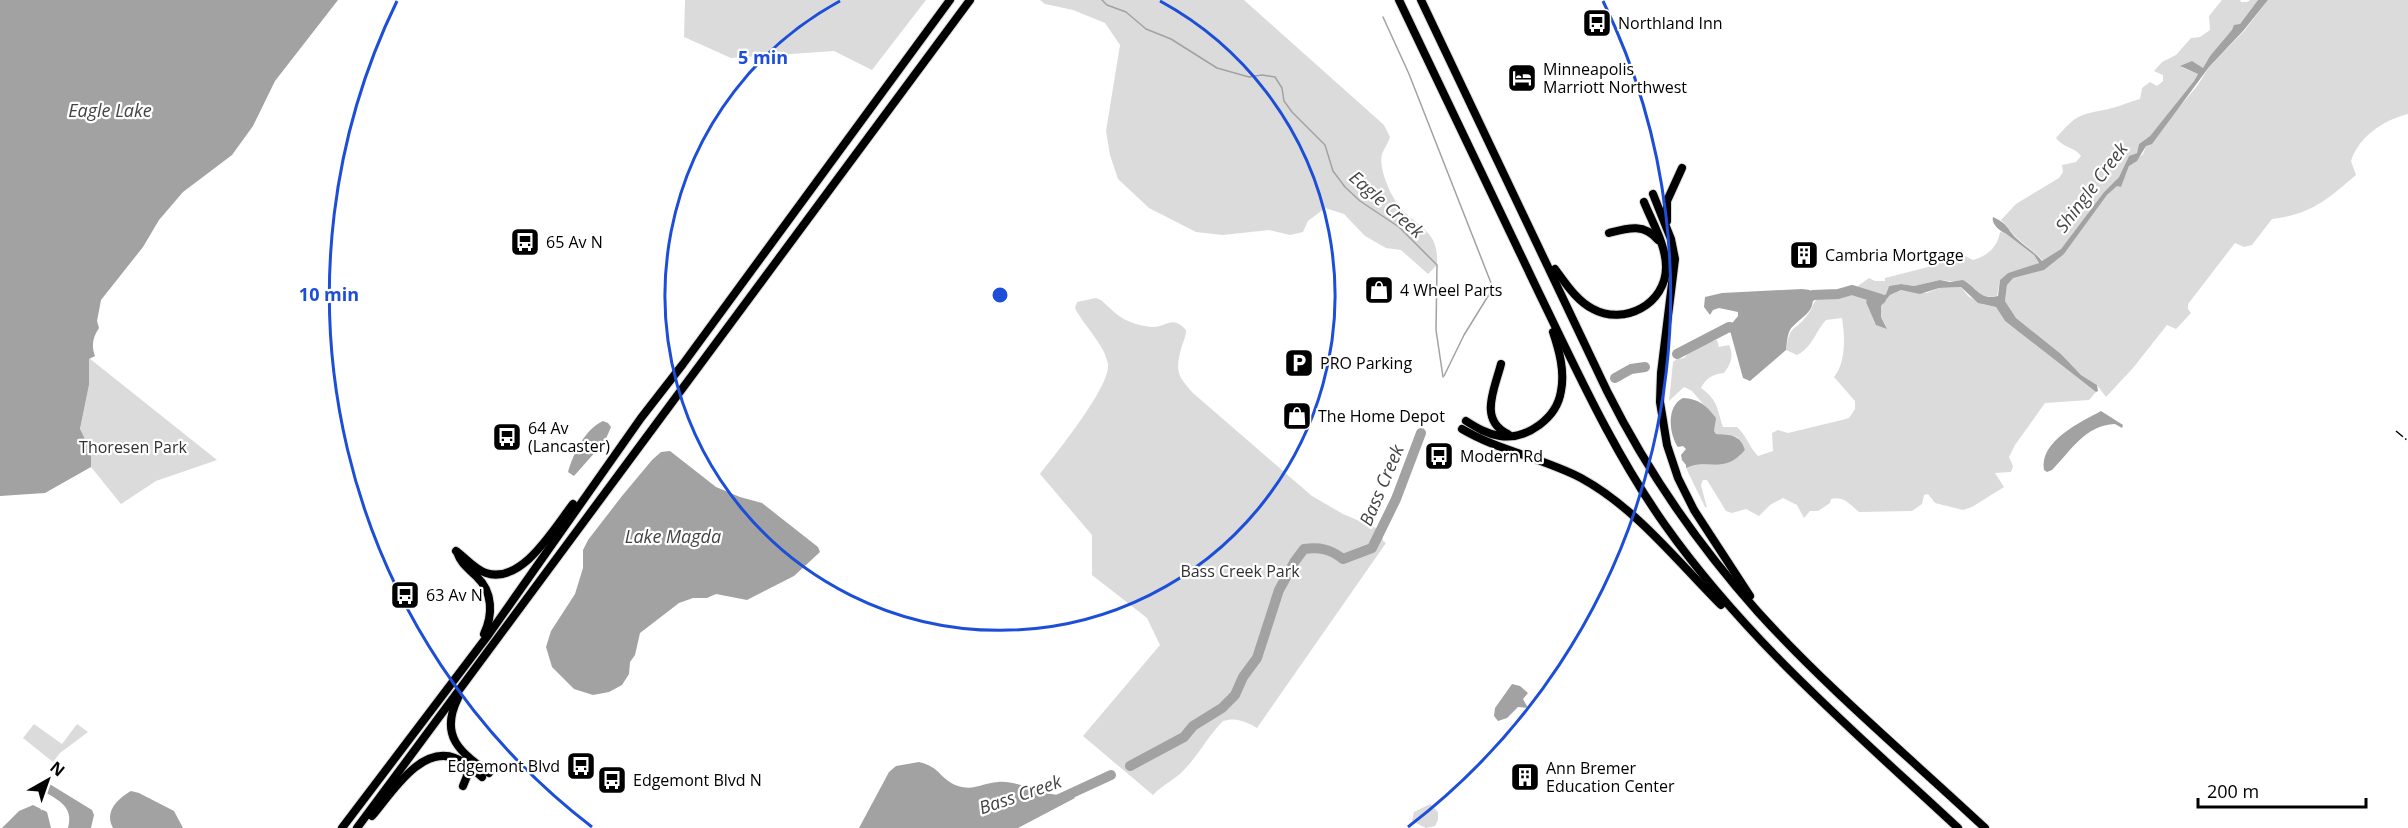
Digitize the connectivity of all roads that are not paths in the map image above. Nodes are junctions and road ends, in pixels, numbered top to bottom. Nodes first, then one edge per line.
1 (950, 0) edge
2 (970, 0) edge
3 (1397, 0) edge
4 (1421, 0) edge
5 (1682, 168) dead end
6 (1653, 194) dead end
7 (1644, 202) dead end
8 (1525, 217) junction
9 (1667, 231) junction
10 (1609, 233) dead end
11 (1663, 250) junction
12 (1544, 303) junction
13 (1501, 364) dead end
14 (1514, 436) junction
15 (598, 478) junction
16 (1759, 612) junction
17 (473, 656) junction
18 (469, 675) junction
19 (1799, 680) junction
20 (466, 764) junction
21 (463, 786) dead end
22 (342, 828) edge
23 (357, 828) edge
24 (362, 828) edge
25 (1958, 828) edge
26 (1985, 828) edge

1 - 15 highway
2 - 18 highway
3 - 12 highway
4 - 8 highway
5 - 9 highway
6 - 9 highway
7 - 11 highway
8 - 11 highway
8 - 16 highway
9 - 16 highway
10 - 11 highway
12 - 14 highway
12 - 19 highway
13 - 14 highway
14 - 19 highway
15 - 17 highway
15 - 17 highway
16 - 26 highway
17 - 22 highway
18 - 20 highway
18 - 23 highway
19 - 25 highway
20 - 21 highway
20 - 24 highway

